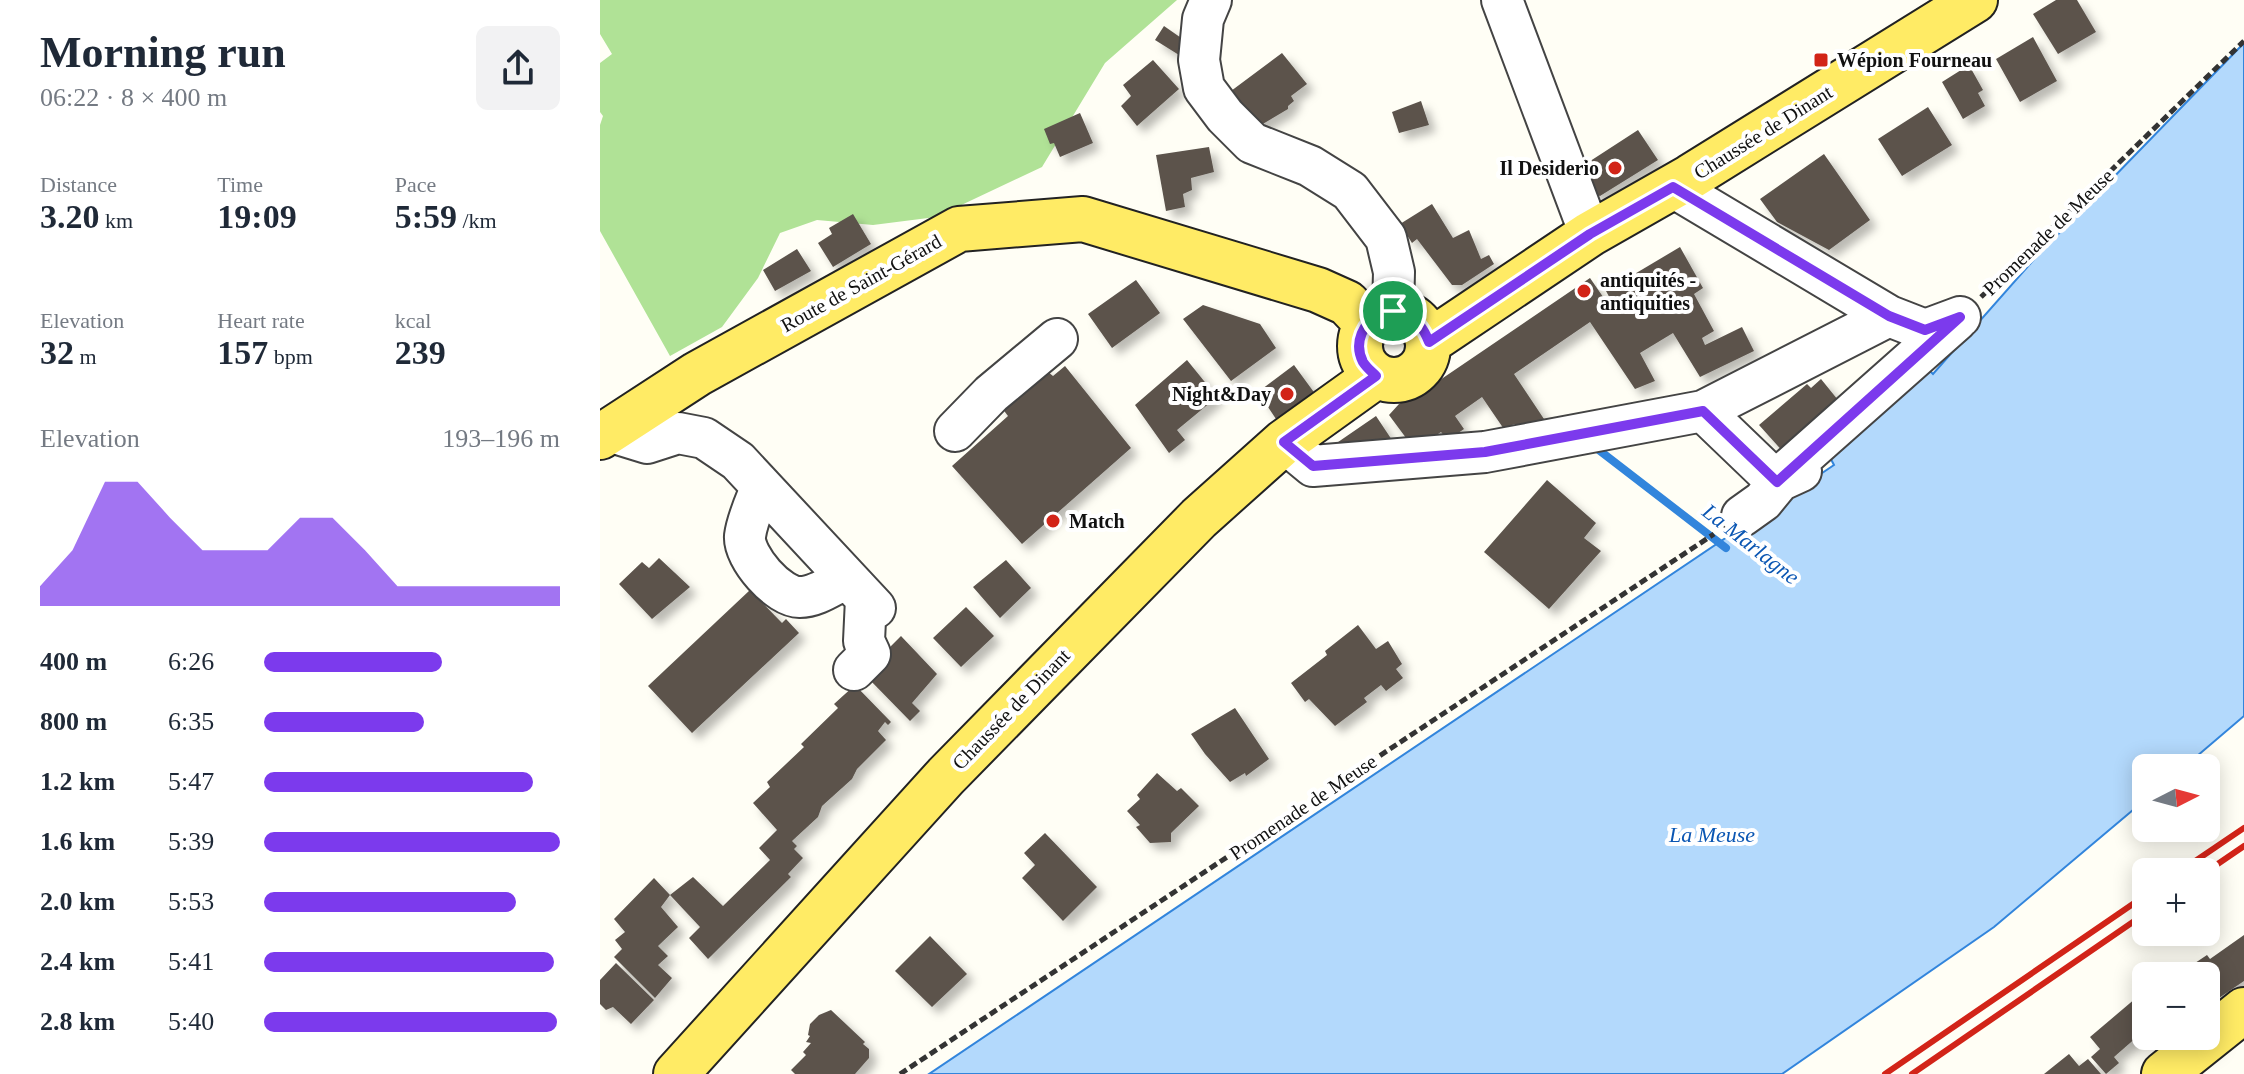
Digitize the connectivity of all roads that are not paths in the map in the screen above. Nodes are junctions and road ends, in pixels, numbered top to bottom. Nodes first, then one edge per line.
1 (1211, 0) edge
2 (1502, 0) edge
3 (1975, 0) edge
4 (1673, 187) junction
5 (1590, 234) junction
6 (1889, 316) junction
7 (1960, 317) junction
8 (1380, 318) junction
9 (1057, 339) dead end
10 (1429, 342) junction
11 (1927, 368) dead end
12 (1376, 376) junction
13 (1703, 411) junction
14 (955, 431) dead end
15 (604, 434) edge
16 (1284, 442) junction
17 (1831, 458) dead end
18 (1777, 482) junction
19 (761, 488) junction
20 (1742, 516) dead end
21 (863, 595) junction
22 (854, 670) dead end
23 (2244, 1010) edge
24 (676, 1074) edge
25 (2164, 1074) edge

1 - 8 street
2 - 5 street
3 - 4 main road, Chaussée de Dinant
4 - 5 main road, Chaussée de Dinant
4 - 6 street
5 - 10 main road, Chaussée de Dinant
6 - 7 street
6 - 13 street
7 - 11 street
7 - 18 street
8 - 10 main road
8 - 12 main road
8 - 15 main road, Route de Saint-Gérard
9 - 14 street
10 - 12 main road
12 - 16 main road, Chaussée de Dinant
13 - 16 street
13 - 18 street
15 - 19 street
16 - 24 main road, Chaussée de Dinant
17 - 18 street
18 - 20 street
19 - 21 street
19 - 21 street
21 - 22 street
23 - 25 main road

